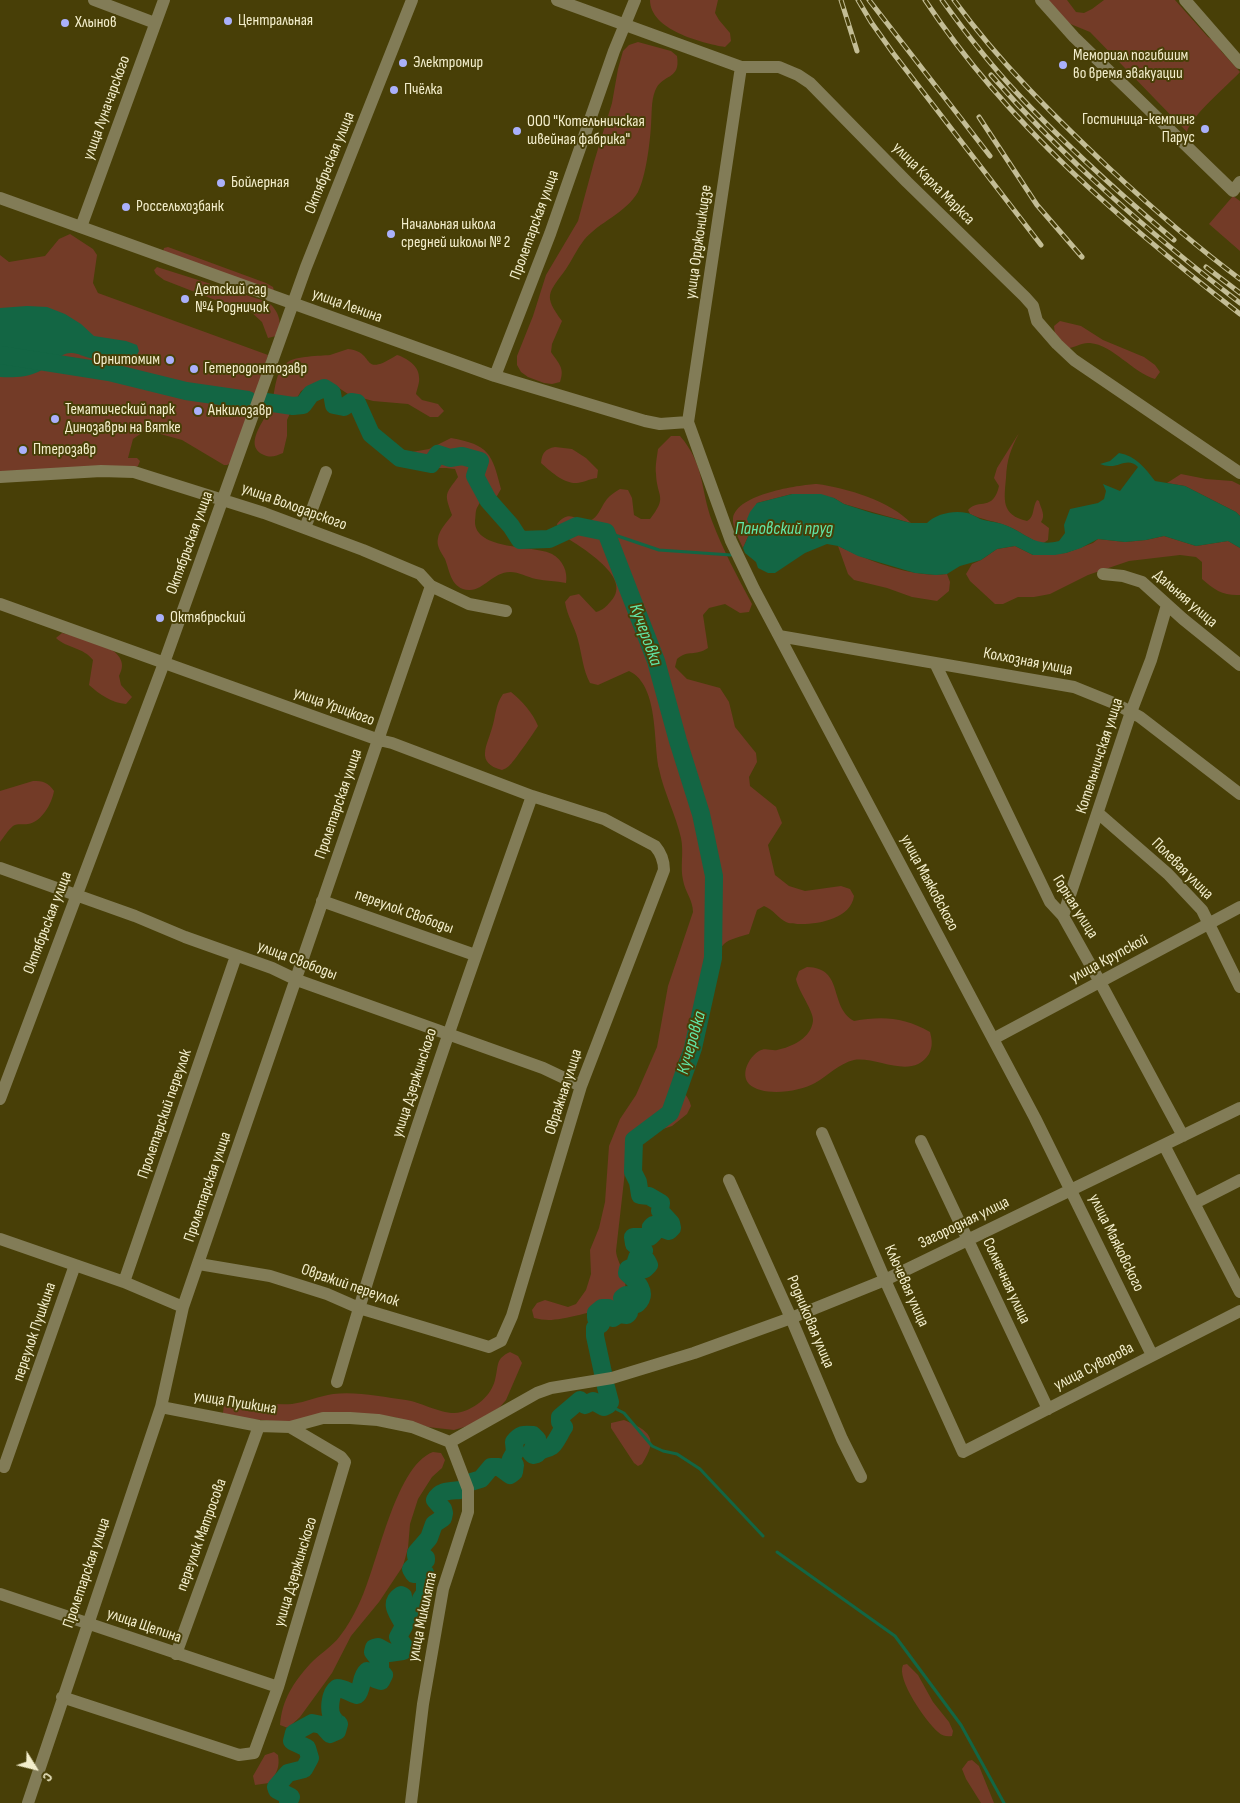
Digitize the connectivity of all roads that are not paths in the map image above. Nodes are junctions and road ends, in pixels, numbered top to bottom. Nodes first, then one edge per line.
1 (94, 0) edge
2 (164, 0) edge
3 (412, 0) edge
4 (557, 0) edge
5 (635, 0) edge
6 (1041, 0) edge
7 (1184, 0) edge
8 (155, 23) junction
9 (624, 25) junction
10 (1240, 63) edge
11 (741, 67) junction
12 (1236, 186) edge
13 (0, 198) edge
14 (80, 227) junction
15 (293, 304) junction
16 (495, 376) junction
17 (688, 422) junction
18 (326, 472) dead end
19 (1240, 473) edge
20 (0, 477) edge
21 (223, 499) junction
22 (305, 528) junction
23 (1103, 574) dead end
24 (431, 586) junction
25 (0, 604) edge
26 (1168, 605) junction
27 (506, 611) dead end
28 (779, 636) junction
29 (935, 662) junction
30 (164, 664) junction
31 (1240, 665) edge
32 (1131, 712) junction
33 (379, 740) junction
34 (1240, 794) edge
35 (532, 796) junction
36 (1098, 813) junction
37 (655, 846) joint
38 (0, 868) edge
39 (76, 896) junction
40 (322, 900) junction
41 (1240, 907) edge
42 (1063, 916) junction
43 (1208, 925) junction
44 (475, 955) junction
45 (236, 956) junction
46 (297, 980) junction
47 (1100, 982) junction
48 (1240, 987) edge
49 (449, 1033) junction
50 (993, 1039) junction
51 (581, 1086) junction
52 (0, 1099) edge
53 (1240, 1108) edge
54 (822, 1133) dead end
55 (1183, 1136) junction
56 (921, 1141) dead end
57 (1164, 1145) junction
58 (729, 1180) dead end
59 (1240, 1180) edge
60 (1072, 1191) junction
61 (1195, 1203) junction
62 (968, 1238) junction
63 (0, 1239) edge
64 (199, 1264) junction
65 (76, 1265) junction
66 (885, 1280) junction
67 (124, 1282) junction
68 (1240, 1292) edge
69 (184, 1307) junction
70 (358, 1308) junction
71 (1240, 1311) edge
72 (791, 1318) junction
73 (489, 1347) joint
74 (1152, 1355) junction
75 (337, 1382) dead end
76 (160, 1407) junction
77 (1048, 1409) junction
78 (259, 1426) junction
79 (290, 1427) junction
80 (450, 1442) junction
81 (963, 1452) joint
82 (4, 1467) dead end
83 (861, 1477) dead end
84 (0, 1594) edge
85 (87, 1623) junction
86 (176, 1654) junction
87 (278, 1687) junction
88 (62, 1697) junction
89 (28, 1803) edge
90 (411, 1803) edge

1 - 8 street
2 - 8 street, улица Луначарского
3 - 15 street, Октябрьская улица
4 - 9 street, улица Карла Маркса
5 - 9 street, Пролетарская улица
6 - 12 street
7 - 10 street
8 - 14 street, улица Луначарского
9 - 11 street, улица Карла Маркса
9 - 16 street, Пролетарская улица
11 - 17 street, улица Орджоникидзе
11 - 19 street, улица Карла Маркса
13 - 14 street, улица Ленина
14 - 15 street, улица Ленина
15 - 16 street, улица Ленина
15 - 21 street, Октябрьская улица
16 - 17 street, улица Ленина
17 - 28 street, улица Маяковского
18 - 22 street
20 - 21 street, улица Володарского
21 - 22 street, улица Володарского
21 - 30 street, Октябрьская улица
22 - 24 street, улица Володарского
23 - 26 street, Дальняя улица
24 - 27 street, улица Володарского
24 - 33 street, Пролетарская улица
25 - 30 street, улица Урицкого
26 - 31 street, Дальняя улица
26 - 32 street, Котельничская улица
28 - 29 street, Колхозная улица
28 - 50 street, улица Маяковского
29 - 32 street, Колхозная улица
29 - 42 street, Горная улица
30 - 33 street, улица Урицкого
30 - 39 street, Октябрьская улица
32 - 34 street, Колхозная улица
32 - 36 street, Котельничская улица
33 - 35 street, улица Урицкого
33 - 40 street, Пролетарская улица
35 - 37 street, улица Урицкого
35 - 44 street, улица Дзержинского
36 - 42 street, Котельничская улица
36 - 43 street, Полевая улица
37 - 51 street, Овражная улица
38 - 39 street, улица Свободы
39 - 45 street, улица Свободы
39 - 52 street, Октябрьская улица
40 - 44 street, переулок Свободы
40 - 46 street, Пролетарская улица
41 - 43 street, улица Крупской
42 - 47 street, Горная улица
43 - 47 street, улица Крупской
43 - 48 street, Полевая улица
44 - 49 street, улица Дзержинского
45 - 46 street, улица Свободы
45 - 67 street, Пролетарский переулок
46 - 49 street, улица Свободы
46 - 64 street, Пролетарская улица
47 - 50 street, улица Крупской
47 - 55 street, Горная улица
49 - 51 street, улица Свободы
49 - 70 street, улица Дзержинского
50 - 60 street, улица Маяковского
51 - 73 street, Овражная улица
53 - 55 street, Загородная улица
54 - 66 street, Ключевая улица
55 - 57 street, Загородная улица
56 - 62 street, Солнечная улица
57 - 60 street, Загородная улица
57 - 61 street
58 - 72 street, Родниковая улица
59 - 61 street
60 - 62 street, Загородная улица
60 - 74 street, улица Маяковского
61 - 68 street
62 - 66 street, Загородная улица
62 - 77 street, Солнечная улица
63 - 65 street
64 - 69 street, Пролетарская улица
64 - 70 street, Овражий переулок
65 - 67 street
65 - 82 street, переулок Пушкина
66 - 72 street, Загородная улица
66 - 81 street, Ключевая улица
67 - 69 street
69 - 76 street, Пролетарская улица
70 - 73 street, Овражий переулок
70 - 75 street, улица Дзержинского
71 - 74 street, улица Суворова
72 - 80 street, Загородная улица
72 - 83 street, Родниковая улица
74 - 77 street, улица Суворова
76 - 78 street, улица Пушкина
76 - 85 street, Пролетарская улица
77 - 81 street, улица Суворова
78 - 79 street, улица Пушкина
78 - 86 street, переулок Матросова
79 - 80 street, улица Пушкина
79 - 87 street, улица Дзержинского
80 - 90 street, улица Микилята
84 - 85 street, улица Щепина
85 - 86 street, улица Щепина
85 - 88 street, Пролетарская улица
86 - 87 street, улица Щепина
87 - 88 street, улица Дзержинского
88 - 89 street, Пролетарская улица

